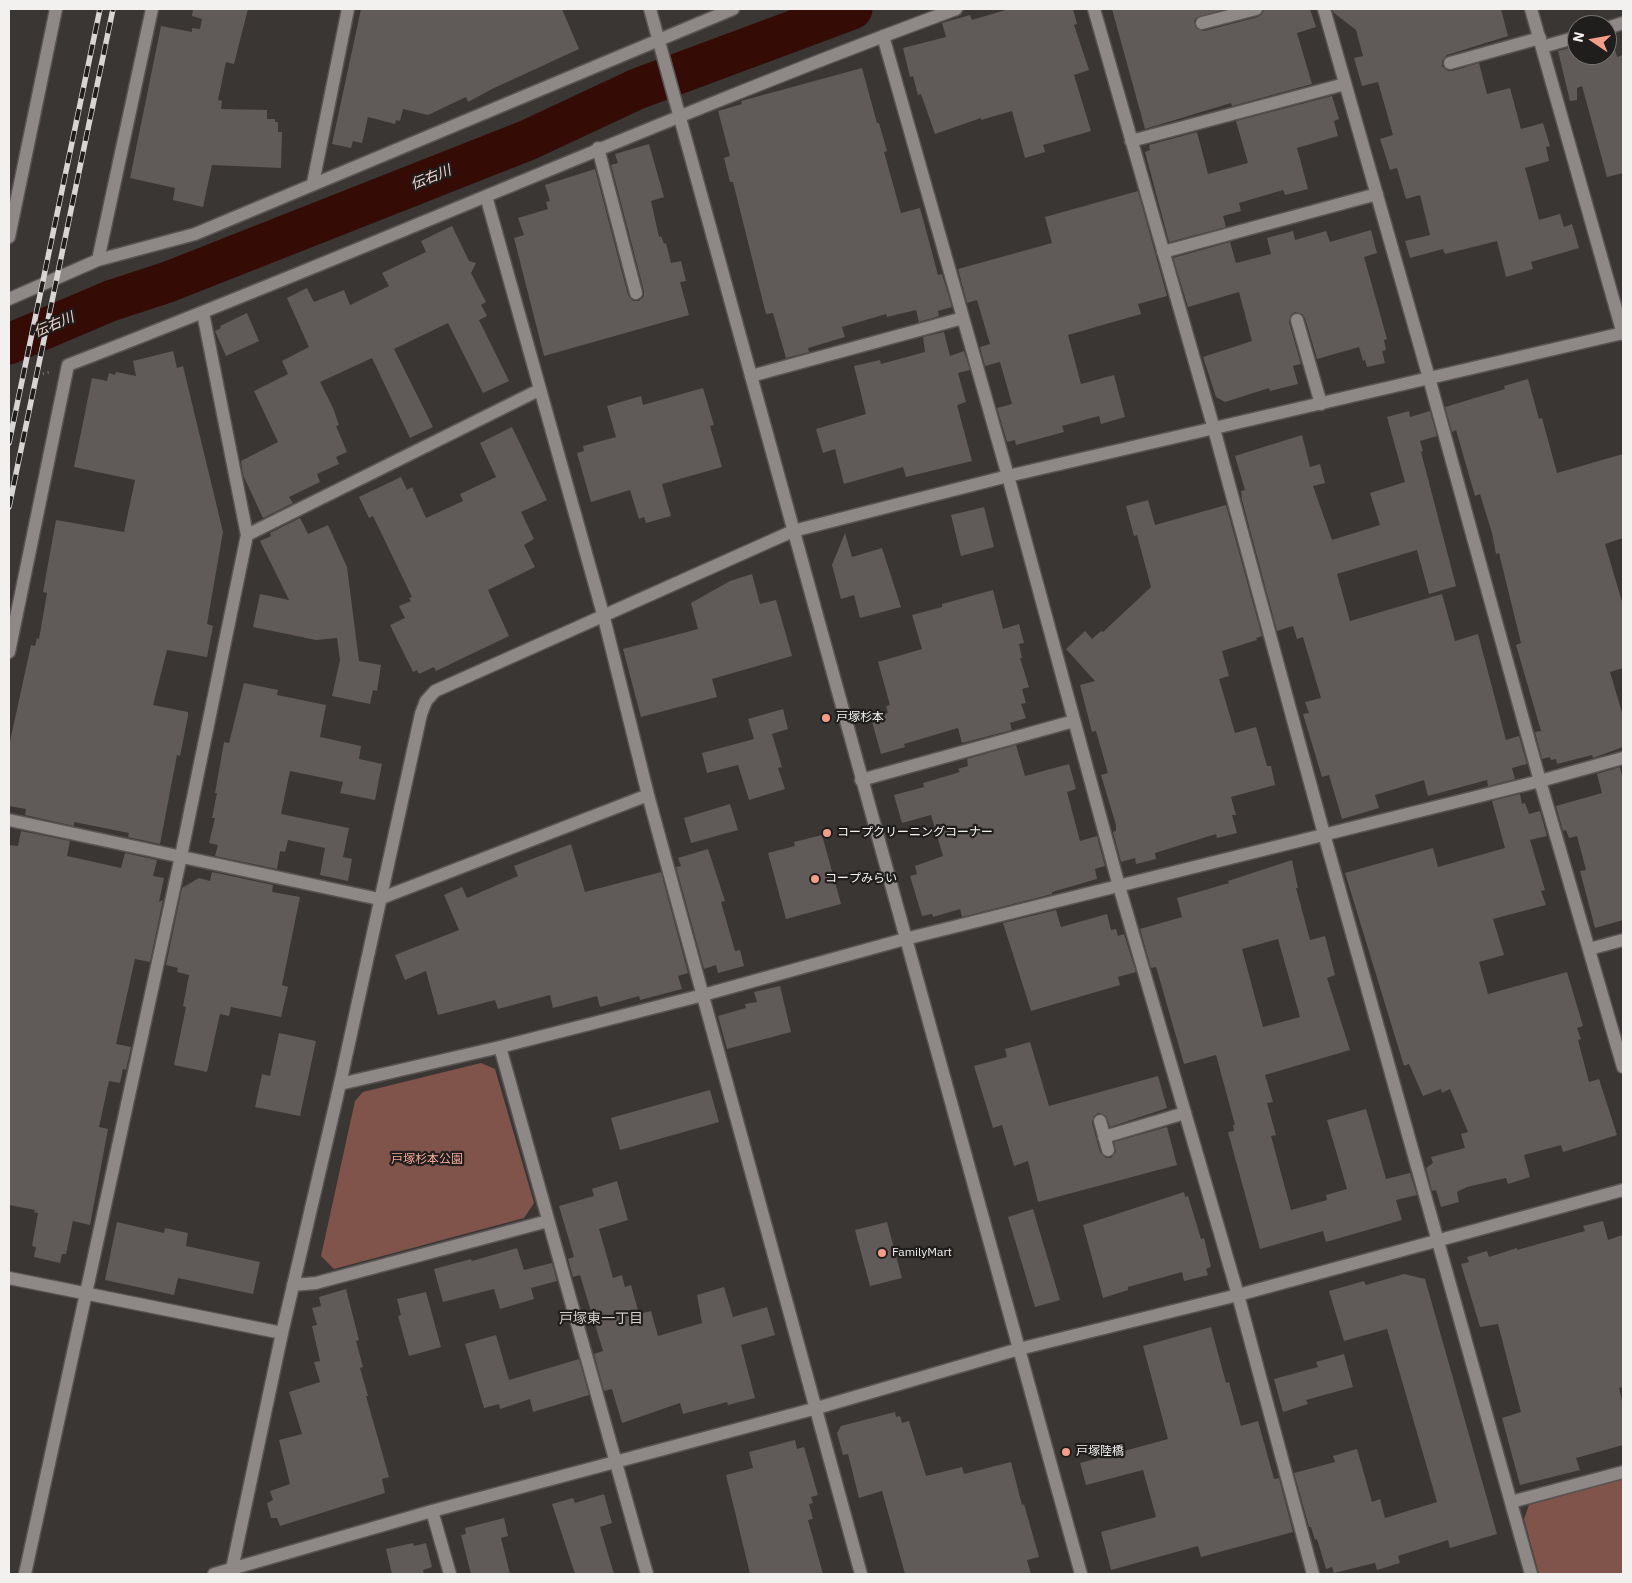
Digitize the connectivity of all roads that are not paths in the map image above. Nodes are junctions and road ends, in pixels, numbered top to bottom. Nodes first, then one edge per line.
1 (56, 9) edge
2 (152, 9) edge
3 (348, 9) edge
4 (650, 9) edge
5 (734, 9) edge
6 (956, 9) edge
7 (1094, 9) edge
8 (1256, 9) edge
9 (1324, 9) edge
10 (1531, 9) edge
11 (1202, 23) dead end
12 (883, 36) junction
13 (1567, 38) edge
14 (1541, 42) junction
15 (660, 44) junction
16 (1450, 63) dead end
17 (1346, 84) junction
18 (681, 115) junction
19 (1131, 141) junction
20 (598, 148) junction
21 (313, 183) junction
22 (1377, 194) junction
23 (486, 196) junction
24 (9, 236) edge
25 (1163, 252) junction
26 (98, 260) junction
27 (636, 293) dead end
28 (9, 299) edge
29 (203, 313) junction
30 (963, 318) junction
31 (1298, 320) dead end
32 (1623, 333) edge
33 (751, 376) junction
34 (1429, 378) junction
35 (539, 390) junction
36 (1320, 404) junction
37 (1214, 429) junction
38 (1008, 476) junction
39 (793, 531) junction
40 (247, 535) junction
41 (603, 614) junction
42 (9, 652) edge
43 (1074, 721) junction
44 (1623, 758) edge
45 (861, 780) junction
46 (1540, 781) junction
47 (648, 795) junction
48 (9, 820) edge
49 (1324, 834) junction
50 (181, 856) junction
51 (1119, 886) junction
52 (379, 898) junction
53 (905, 939) junction
54 (1623, 940) edge
55 (1589, 949) junction
56 (703, 995) junction
57 (500, 1047) junction
58 (1623, 1067) edge
59 (340, 1084) junction
60 (1185, 1113) junction
61 (1100, 1121) dead end
62 (1104, 1137) junction
63 (1108, 1150) dead end
64 (1623, 1190) edge
65 (548, 1221) junction
66 (1438, 1240) junction
67 (9, 1278) edge
68 (294, 1285) junction
69 (86, 1292) junction
70 (1238, 1295) junction
71 (282, 1333) junction
72 (1019, 1348) junction
73 (817, 1408) junction
74 (614, 1462) junction
75 (1623, 1472) edge
76 (1511, 1502) junction
77 (432, 1511) junction
78 (233, 1572) edge
79 (25, 1574) edge
80 (214, 1574) edge
81 (450, 1574) edge
82 (647, 1574) edge
83 (861, 1574) edge
84 (1081, 1574) edge
85 (1313, 1574) edge
86 (1531, 1574) edge

1 - 24 street
2 - 26 street
3 - 21 street
4 - 15 street
5 - 15 street
6 - 12 street
7 - 19 street
8 - 11 street
9 - 17 street
10 - 14 street
12 - 18 street
12 - 30 street
13 - 14 street
14 - 16 street
14 - 32 street
15 - 18 street
15 - 21 street
17 - 19 street
17 - 22 street
18 - 20 street
18 - 33 street
19 - 25 street
20 - 23 street
20 - 27 street
21 - 26 street
22 - 25 street
22 - 34 street
23 - 29 street
23 - 35 street
25 - 37 street
26 - 28 street
29 - 40 street
29 - 42 street
30 - 33 street
30 - 38 street
31 - 36 street
32 - 34 street
33 - 39 street
34 - 36 street
34 - 46 street
35 - 40 street
35 - 41 street
36 - 37 street
37 - 38 street
37 - 49 street
38 - 39 street
38 - 43 street
39 - 41 street
39 - 45 street
40 - 50 street
41 - 47 street
41 - 52 street
43 - 45 street
43 - 51 street
44 - 46 street
45 - 53 street
46 - 49 street
46 - 55 street
47 - 52 street
47 - 56 street
48 - 50 street
49 - 51 street
49 - 66 street
50 - 52 street
50 - 69 street
51 - 53 street
51 - 60 street
52 - 59 street
53 - 56 street
53 - 72 street
54 - 55 street
55 - 58 street
56 - 57 street
56 - 73 street
57 - 59 street
57 - 65 street
59 - 68 street
60 - 62 street
60 - 70 street
61 - 62 street
62 - 63 street
64 - 66 street
65 - 68 street
65 - 74 street
66 - 70 street
66 - 76 street
67 - 69 street
68 - 71 street
69 - 71 street
69 - 79 street
70 - 72 street
70 - 85 street
71 - 78 street
72 - 73 street
72 - 84 street
73 - 74 street
73 - 83 street
74 - 77 street
74 - 82 street
75 - 76 street
76 - 86 street
77 - 78 street
77 - 81 street
78 - 80 street

